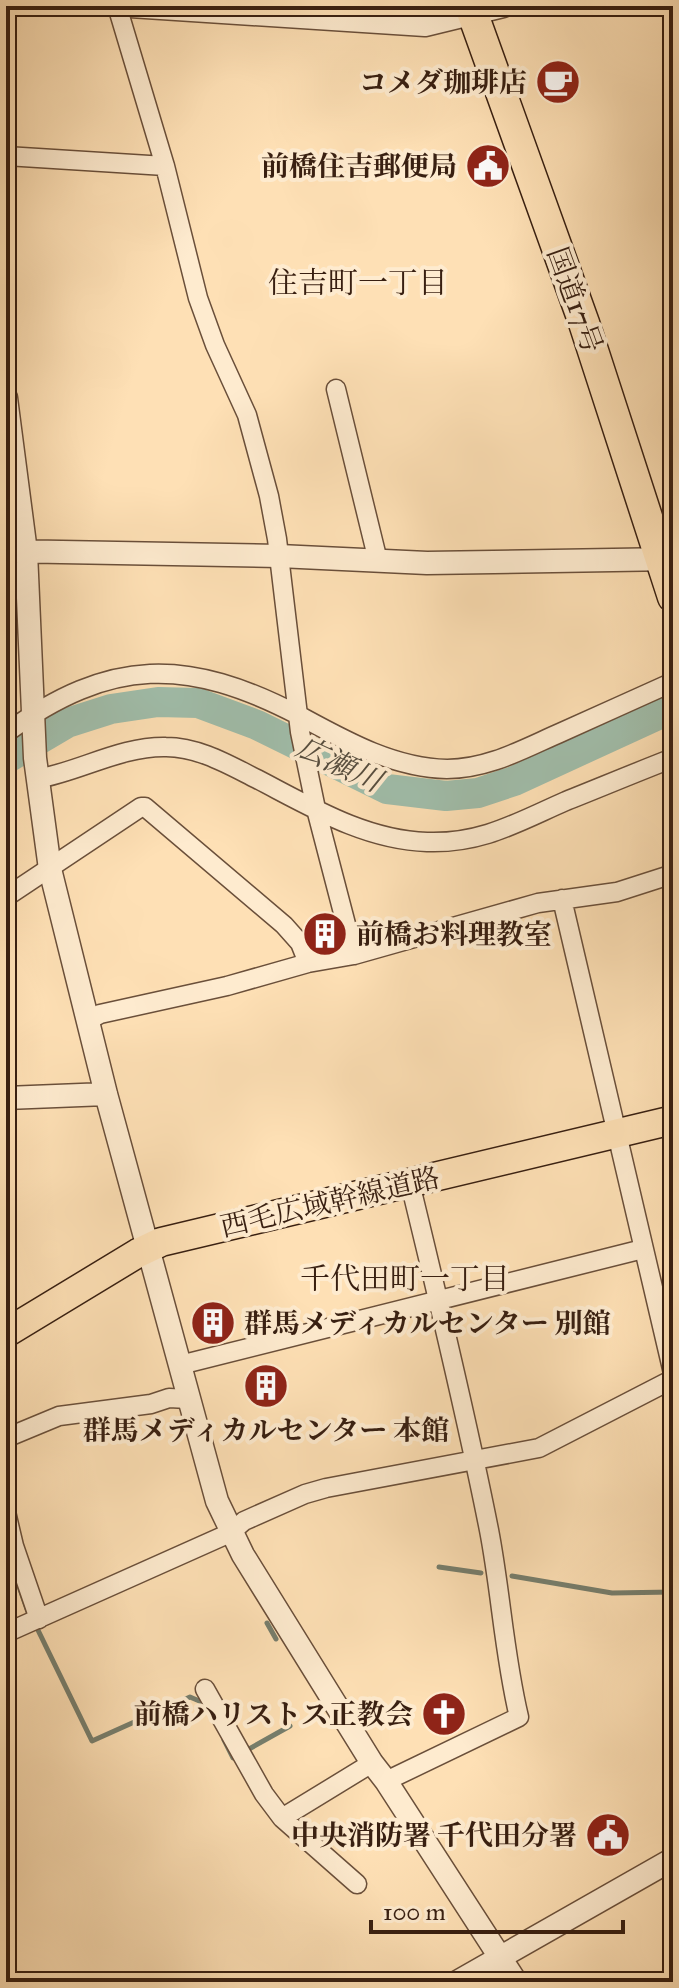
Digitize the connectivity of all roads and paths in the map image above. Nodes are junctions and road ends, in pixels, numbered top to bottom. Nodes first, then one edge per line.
1 (117, 6) edge
2 (130, 6) edge
3 (503, 6) edge
4 (471, 10) edge
5 (6, 156) edge
6 (165, 166) junction
7 (336, 389) dead end
8 (6, 398) edge
9 (16, 552) edge
10 (279, 556) junction
11 (667, 560) edge
12 (378, 561) junction
13 (673, 597) edge
14 (673, 682) edge
15 (35, 717) junction
16 (300, 724) junction
17 (6, 733) edge
18 (673, 758) edge
19 (36, 769) junction
20 (316, 809) junction
21 (50, 869) junction
22 (673, 874) edge
23 (6, 897) edge
24 (562, 899) junction
25 (354, 955) junction
26 (308, 963) junction
27 (87, 1021) junction
28 (106, 1094) junction
29 (6, 1098) edge
30 (673, 1120) edge
31 (617, 1133) junction
32 (410, 1183) junction
33 (148, 1247) junction
34 (643, 1249) junction
35 (438, 1299) junction
36 (6, 1333) edge
37 (180, 1365) junction
38 (673, 1376) edge
39 (188, 1399) junction
40 (6, 1438) edge
41 (475, 1459) junction
42 (6, 1512) edge
43 (230, 1533) junction
44 (39, 1619) junction
45 (6, 1633) edge
46 (205, 1689) dead end
47 (379, 1772) junction
48 (282, 1818) junction
49 (673, 1859) edge
50 (357, 1884) dead end
51 (500, 1956) junction
52 (457, 1982) edge
53 (516, 1982) edge

1 - 6 street
2 - 4 street
3 - 4 street
4 - 11 highway, 国道17号
5 - 6 street
6 - 10 street
7 - 12 street
8 - 9 street
9 - 10 street
9 - 15 street
10 - 12 street
10 - 16 street
11 - 12 street
11 - 13 highway, 国道17号
14 - 16 street
15 - 16 street
15 - 17 street
15 - 19 street
16 - 20 street
18 - 20 street
19 - 20 street
19 - 21 street
20 - 25 street
21 - 23 street
21 - 26 street
21 - 27 street
22 - 24 street
24 - 25 street
24 - 31 street
25 - 26 street
26 - 27 street
27 - 28 street
28 - 29 street
28 - 33 street
30 - 31 main road, 西毛広域幹線道路
31 - 32 main road, 西毛広域幹線道路
31 - 34 street
32 - 33 main road, 西毛広域幹線道路
32 - 35 street
33 - 36 main road, 西毛広域幹線道路
33 - 37 street
34 - 35 street
34 - 38 street
35 - 37 street
35 - 41 street
37 - 39 street
38 - 41 street
39 - 40 street
39 - 43 street
41 - 43 street
41 - 47 street
42 - 44 street
43 - 44 street
43 - 47 street
44 - 45 street
46 - 48 street
47 - 48 street
47 - 51 street
48 - 50 street
49 - 51 street
51 - 52 street
51 - 53 street

